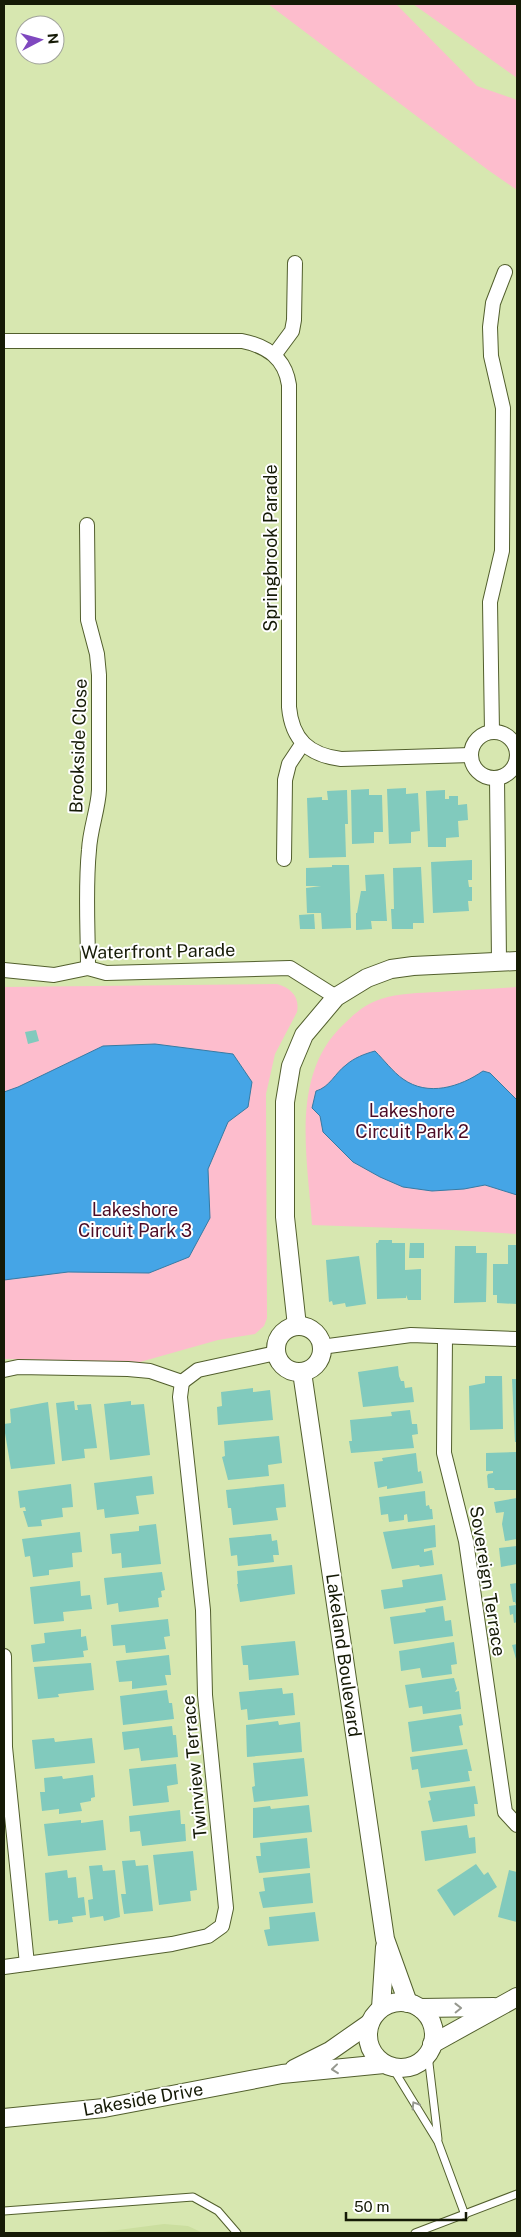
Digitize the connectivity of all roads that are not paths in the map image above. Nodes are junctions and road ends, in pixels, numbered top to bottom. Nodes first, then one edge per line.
1 (294, 263) dead end
2 (505, 272) dead end
3 (4, 341) edge
4 (275, 354) junction
5 (87, 525) dead end
6 (492, 732) junction
7 (303, 743) junction
8 (471, 755) junction
9 (497, 778) junction
10 (284, 859) dead end
11 (499, 961) junction
12 (517, 961) edge
13 (88, 968) junction
14 (4, 970) edge
15 (336, 997) junction
16 (297, 1326) junction
17 (445, 1337) junction
18 (517, 1339) edge
19 (321, 1347) junction
20 (276, 1353) junction
21 (4, 1370) edge
22 (302, 1372) junction
23 (182, 1382) junction
24 (4, 1656) edge
25 (517, 1825) edge
26 (386, 1939) junction
27 (27, 1964) junction
28 (4, 1967) edge
29 (517, 1997) edge
30 (414, 2005) junction
31 (497, 2007) junction
32 (381, 2008) junction
33 (370, 2023) junction
34 (430, 2049) junction
35 (388, 2066) junction
36 (282, 2074) junction
37 (4, 2118) edge
38 (438, 2142) junction
39 (517, 2194) edge
40 (4, 2211) edge
41 (465, 2215) junction
42 (237, 2233) edge
43 (415, 2233) edge

1 - 4 street
2 - 6 street
3 - 4 street
4 - 7 street, Springbrook Parade
5 - 13 street, Brookside Close
6 - 8 street
6 - 9 street
7 - 8 street, Springbrook Parade
7 - 10 street
8 - 9 street
9 - 11 street
11 - 12 street
11 - 15 street
13 - 14 street, Waterfront Parade
13 - 15 street, Waterfront Parade
15 - 16 street
16 - 19 street
16 - 20 street
17 - 18 street
17 - 19 street
17 - 25 street, Sovereign Terrace
19 - 22 street
20 - 22 street
20 - 23 street
21 - 23 street
22 - 26 street, Lakeland Boulevard
23 - 27 street, Twinview Terrace
24 - 27 street
26 - 30 street, Lakeland Boulevard
26 - 32 street, Lakeland Boulevard
27 - 28 street, Twinview Terrace
29 - 31 street
30 -> 31 street
30 - 32 street
30 - 34 street
31 - 34 street
32 - 33 street
33 - 35 street
33 - 36 street, Lakeside Drive
34 - 35 street
34 - 38 lane
35 -> 36 street, Lakeside Drive
38 -> 35 lane
36 - 37 street, Lakeside Drive
38 - 41 lane
39 - 41 lane
40 - 42 lane
41 - 43 lane

